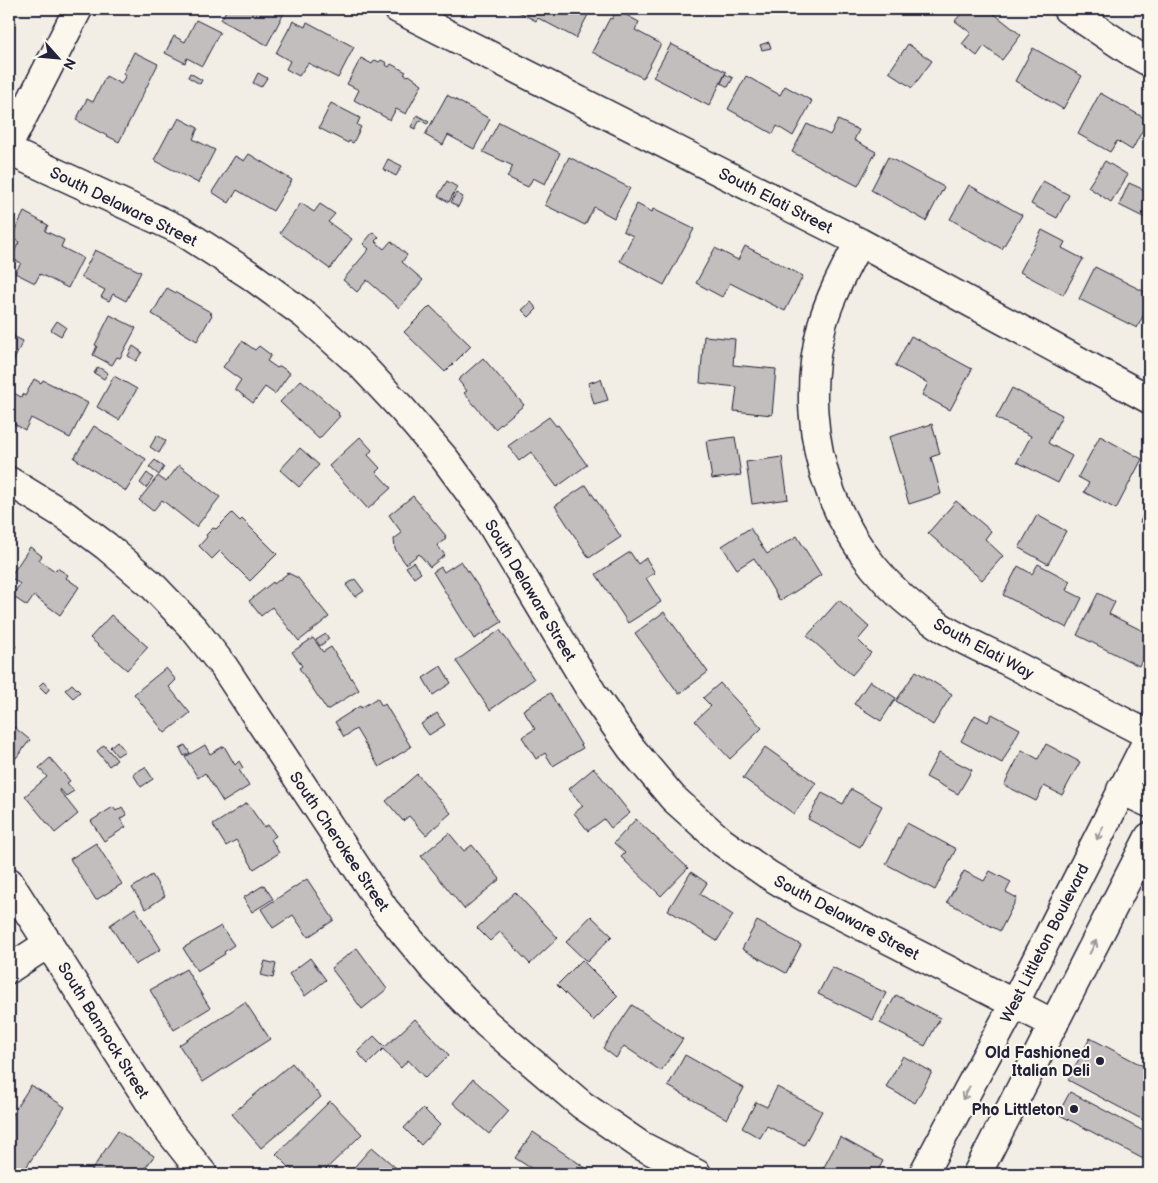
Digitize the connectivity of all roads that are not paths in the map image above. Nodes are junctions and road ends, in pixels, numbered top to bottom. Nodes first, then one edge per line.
1 (78, 9) edge
2 (398, 9) edge
3 (1067, 9) edge
4 (1149, 62) edge
5 (9, 144) edge
6 (9, 151) edge
7 (859, 242) junction
8 (1149, 399) edge
9 (9, 481) edge
10 (1149, 736) edge
11 (1122, 790) junction
12 (1149, 803) edge
13 (1149, 837) edge
14 (9, 882) edge
15 (49, 943) junction
16 (9, 969) edge
17 (1014, 1004) junction
18 (1054, 1024) junction
19 (203, 1174) edge
20 (697, 1174) edge
21 (923, 1174) edge
22 (978, 1174) edge

1 - 5 street
2 - 7 street, South Elati Street
3 - 4 street
6 - 17 street, South Delaware Street
7 - 8 street, South Elati Street
7 - 10 street, South Elati Way
9 - 20 street, South Cherokee Street
10 - 11 street, West Littleton Boulevard
11 - 12 street
11 -> 17 street, West Littleton Boulevard
18 -> 13 street
14 - 15 street, South Bannock Street
15 - 16 street
15 - 19 street, South Bannock Street
17 - 18 street, South Delaware Street
17 -> 21 street, West Littleton Boulevard
18 - 22 street

